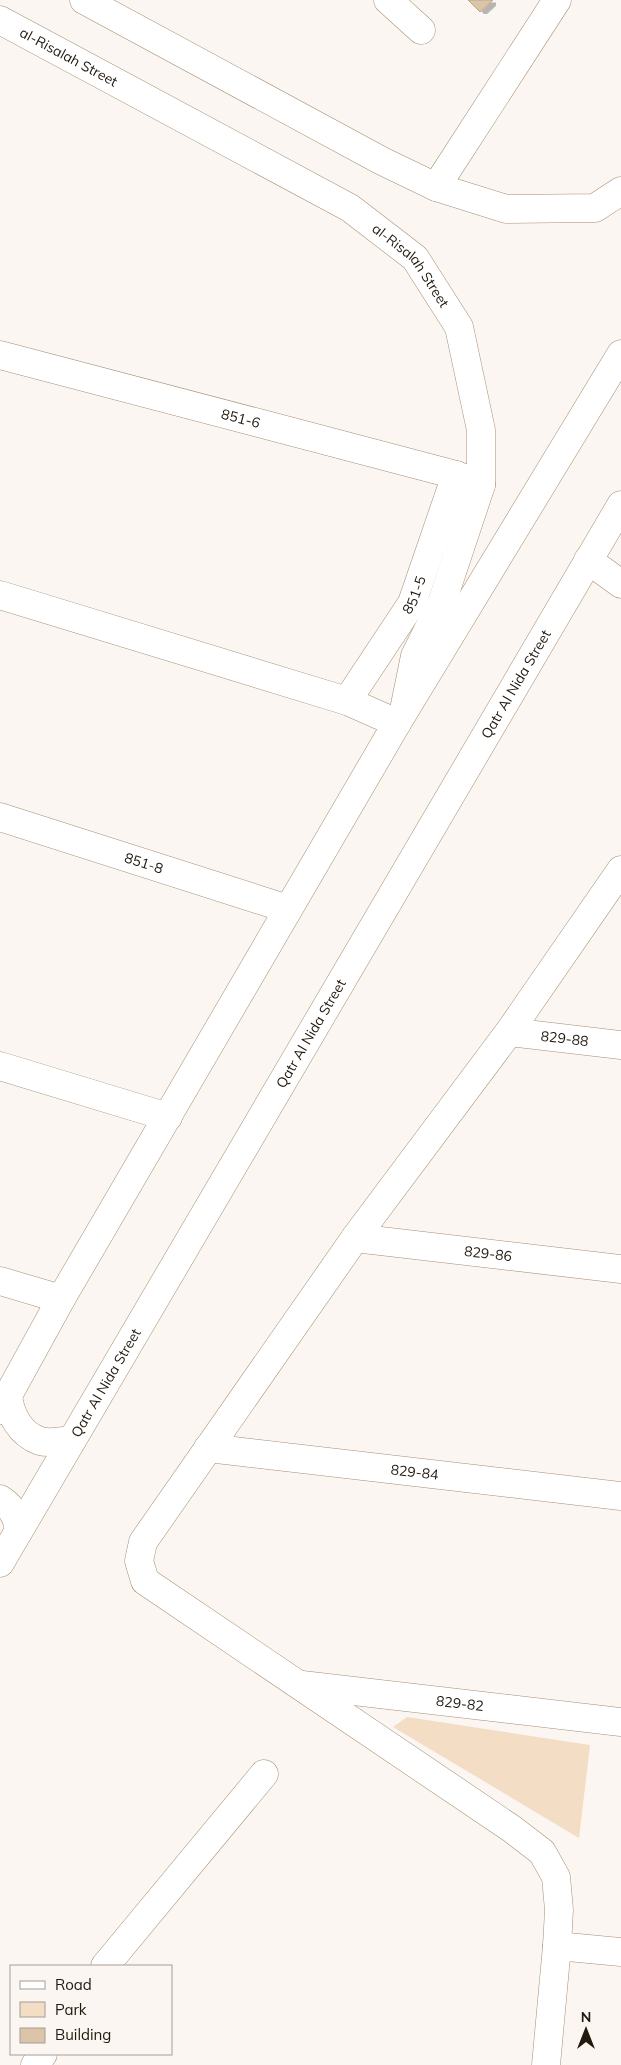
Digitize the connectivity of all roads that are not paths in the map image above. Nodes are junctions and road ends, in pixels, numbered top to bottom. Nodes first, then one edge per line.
1 (84, 0) edge
2 (388, 0) edge
3 (557, 0) edge
4 (0, 20) edge
5 (421, 30) dead end
6 (436, 187) junction
7 (621, 191) edge
8 (621, 354) edge
9 (0, 355) edge
10 (469, 480) junction
11 (617, 521) edge
12 (588, 560) junction
13 (621, 584) edge
14 (0, 595) edge
15 (347, 701) junction
16 (400, 718) junction
17 (0, 817) edge
18 (621, 870) edge
19 (288, 909) junction
20 (509, 1032) junction
21 (621, 1045) edge
22 (0, 1066) edge
23 (168, 1117) junction
24 (355, 1238) junction
25 (621, 1269) edge
26 (0, 1281) edge
27 (61, 1299) junction
28 (4, 1403) edge
29 (72, 1440) junction
30 (208, 1448) junction
31 (621, 1496) edge
32 (0, 1499) edge
33 (19, 1530) junction
34 (0, 1563) edge
35 (299, 1684) junction
36 (621, 1722) edge
37 (264, 1774) dead end
38 (557, 1946) junction
39 (621, 1952) edge
40 (106, 1965) edge
41 (546, 2065) edge

1 - 6 street
2 - 5 street
3 - 6 street
4 - 10 street, al-Risalah Street
6 - 7 street
8 - 16 street
9 - 10 street, 851-6
10 - 15 street, 851-5
10 - 16 street, al-Risalah Street
11 - 12 street, Qatr Al Nida Street
12 - 13 street
12 - 29 street, Qatr Al Nida Street
14 - 15 street
15 - 16 street
16 - 19 street
17 - 19 street, 851-8
18 - 20 street
19 - 23 street
20 - 21 street, 829-88
20 - 24 street
22 - 23 street
23 - 27 street
24 - 25 street, 829-86
24 - 30 street
26 - 27 street
27 - 28 street
28 - 29 street
29 - 33 street, Qatr Al Nida Street
30 - 31 street, 829-84
30 - 35 street
32 - 33 street
33 - 34 street, Qatr Al Nida Street
35 - 36 street, 829-82
35 - 38 street
37 - 40 street
38 - 39 street
38 - 41 street

